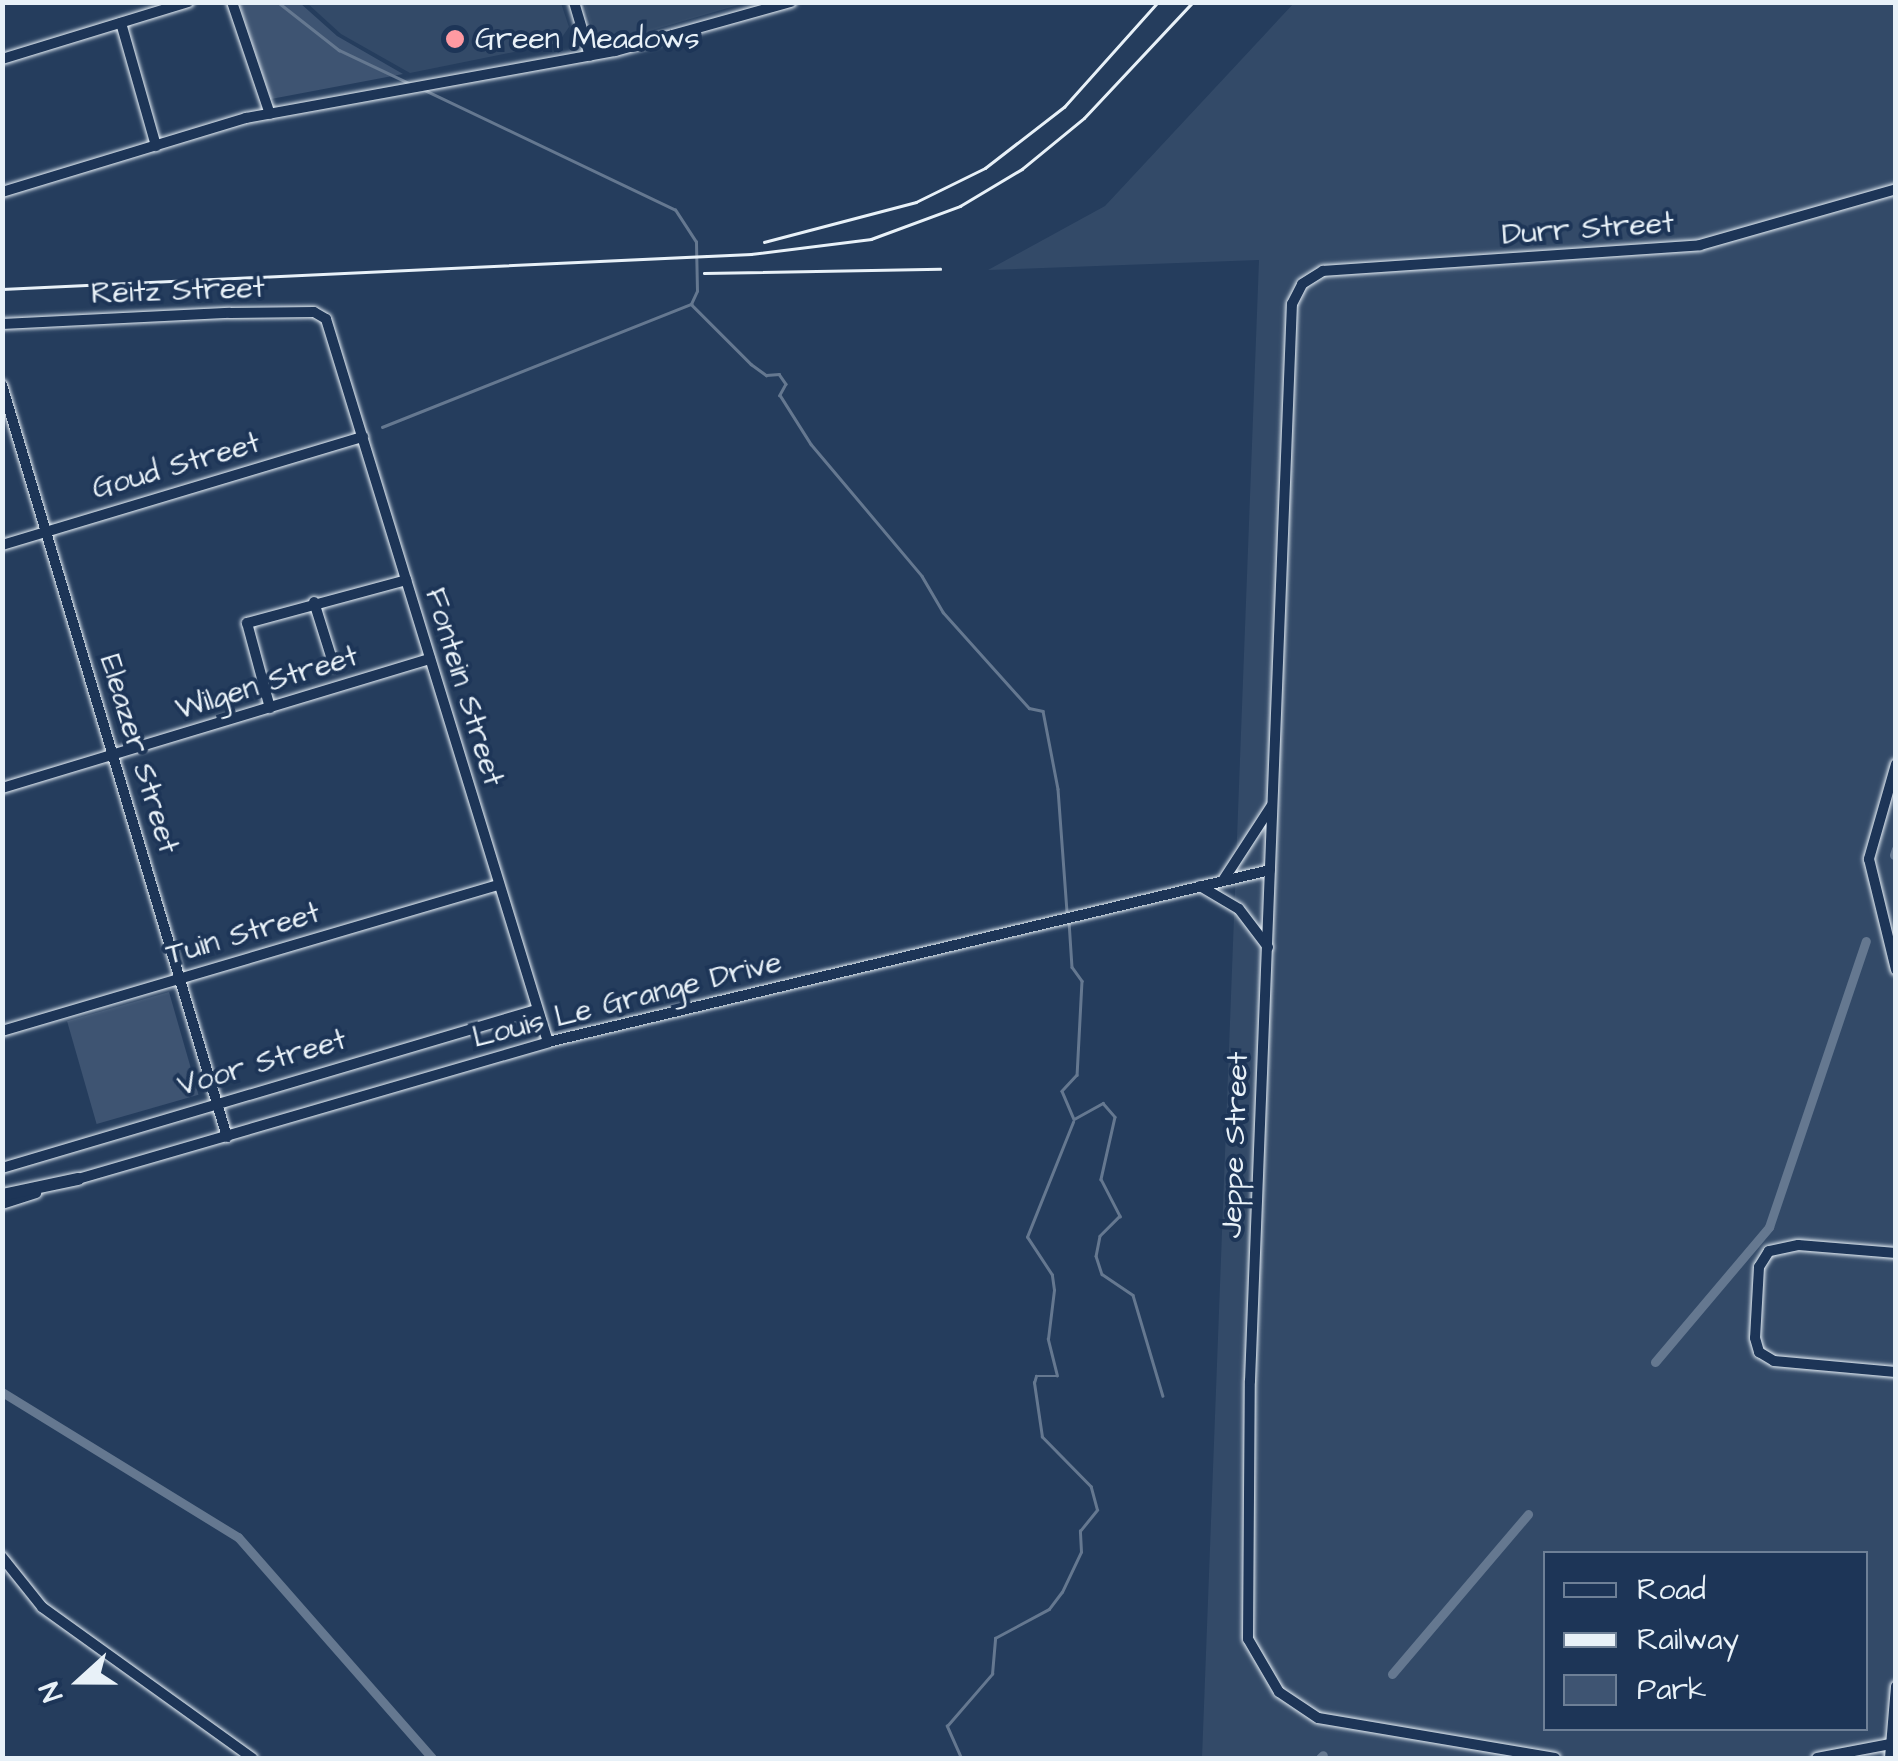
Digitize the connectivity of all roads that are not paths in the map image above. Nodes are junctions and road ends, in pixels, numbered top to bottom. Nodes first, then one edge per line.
1 (188, 2) edge
2 (232, 2) edge
3 (574, 2) edge
4 (791, 2) edge
5 (120, 23) junction
6 (590, 56) junction
7 (2, 59) edge
8 (270, 114) junction
9 (156, 146) junction
10 (1896, 189) edge
11 (2, 192) edge
12 (1292, 304) joint
13 (2, 324) edge
14 (336, 345) joint
15 (2, 385) edge
16 (6, 408) edge
17 (363, 436) junction
18 (47, 530) junction
19 (2, 545) edge
20 (406, 580) junction
21 (314, 602) junction
22 (430, 659) junction
23 (334, 666) dead end
24 (270, 708) junction
25 (114, 755) junction
26 (1896, 764) edge
27 (2, 788) edge
28 (1272, 804) junction
29 (1270, 870) junction
30 (1223, 880) junction
31 (498, 885) junction
32 (1199, 885) junction
33 (1268, 948) junction
34 (1896, 970) edge
35 (181, 979) junction
36 (536, 1010) junction
37 (2, 1031) edge
38 (548, 1042) junction
39 (216, 1102) junction
40 (227, 1137) junction
41 (2, 1168) edge
42 (78, 1179) junction
43 (2, 1194) edge
44 (2, 1204) edge
45 (1896, 1253) edge
46 (1896, 1372) edge
47 (2, 1556) edge
48 (1896, 1686) edge
49 (1893, 1743) edge
50 (237, 1748) junction
51 (1850, 1752) junction
52 (230, 1758) edge
53 (252, 1758) edge
54 (1555, 1758) edge
55 (1817, 1758) edge
56 (1867, 1758) edge
57 (1890, 1758) edge

1 - 5 street
2 - 8 street
3 - 6 street
4 - 6 street
5 - 7 street
5 - 9 street
6 - 8 street
8 - 9 street
9 - 11 street
10 - 12 street, Durr Street
12 - 28 street, Jeppe Street
13 - 14 street, Reitz Street
14 - 17 street, Fontein Street
15 - 16 street, Eleazer Street
16 - 18 street, Eleazer Street
17 - 18 street, Goud Street
17 - 20 street, Fontein Street
18 - 19 street, Goud Street
18 - 25 street, Eleazer Street
20 - 21 street
20 - 22 street, Fontein Street
21 - 23 street
21 - 24 street
22 - 24 street, Wilgen Street
22 - 31 street, Fontein Street
24 - 25 street, Wilgen Street
25 - 27 street, Wilgen Street
25 - 35 street, Eleazer Street
26 - 34 street
28 - 29 street, Jeppe Street
28 - 30 street
29 - 30 street, Louis Le Grange Drive
29 - 33 street, Jeppe Street
30 - 32 street, Louis Le Grange Drive
31 - 35 street, Tuin Street
31 - 36 street, Fontein Street
32 - 33 street
32 - 38 street, Louis Le Grange Drive
33 - 54 street, Jeppe Street
35 - 37 street, Tuin Street
35 - 39 street, Eleazer Street
36 - 38 street, Fontein Street
36 - 39 street, Voor Street
38 - 40 street, Louis Le Grange Drive
39 - 40 street, Eleazer Street
39 - 41 street, Voor Street
40 - 42 street, Louis Le Grange Drive
42 - 43 main road
42 - 44 street, Louis Le Grange Drive
45 - 46 street
47 - 50 street
48 - 49 street
49 - 51 street
49 - 57 street
50 - 52 street
50 - 53 street
51 - 55 street
51 - 56 street

